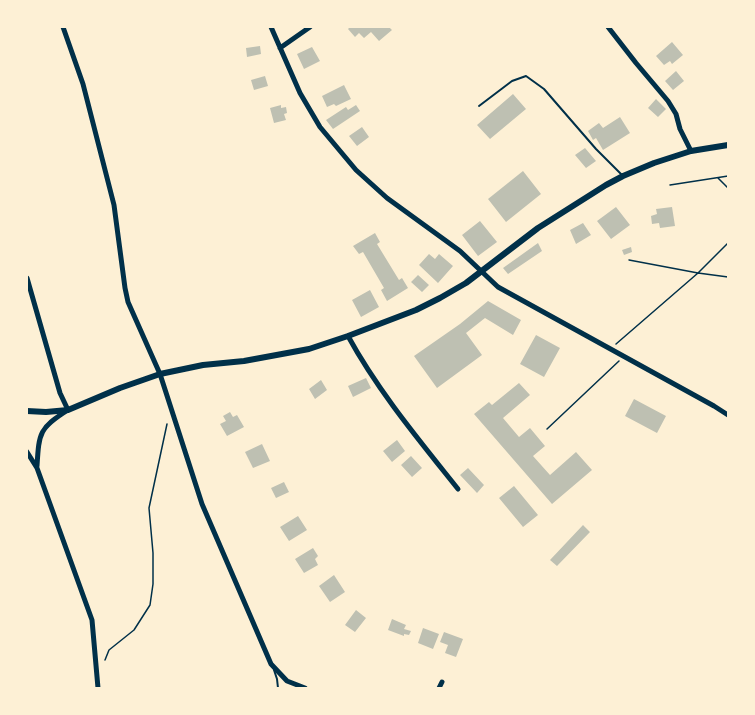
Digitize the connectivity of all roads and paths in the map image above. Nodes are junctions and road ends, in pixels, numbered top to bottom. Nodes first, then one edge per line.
1 (63, 27) edge
2 (271, 27) edge
3 (310, 27) edge
4 (608, 27) edge
5 (280, 48) junction
6 (479, 106) dead end
7 (728, 145) edge
8 (691, 151) junction
9 (623, 176) junction
10 (728, 176) edge
11 (717, 177) junction
12 (670, 185) dead end
13 (728, 188) edge
14 (728, 243) edge
15 (629, 260) dead end
16 (482, 270) junction
17 (698, 273) junction
18 (728, 277) edge
19 (27, 278) edge
20 (348, 336) junction
21 (610, 348) junction
22 (624, 356) junction
23 (160, 374) junction
24 (171, 408) junction
25 (68, 410) junction
26 (27, 411) edge
27 (728, 416) edge
28 (547, 429) dead end
29 (27, 452) edge
30 (37, 468) junction
31 (459, 489) dead end
32 (271, 664) junction
33 (97, 676) junction
34 (441, 682) dead end
35 (98, 688) edge
36 (278, 688) edge
37 (305, 688) edge
38 (439, 688) edge

1 - 23 street
2 - 5 street
3 - 5 street
4 - 8 street
5 - 16 street
6 - 9 lane
7 - 8 street
8 - 9 street
9 - 16 street
10 - 11 path
11 - 12 path
11 - 13 path
14 - 17 path
15 - 17 path
16 - 20 street
16 - 21 street
17 - 18 path
17 - 21 path
19 - 25 street
20 - 23 street
20 - 31 street
21 - 22 street
22 - 27 street
22 - 28 path
23 - 24 street
23 - 25 street
24 - 32 street
24 - 33 path
25 - 26 street
25 - 30 street
29 - 30 street
30 - 33 street
32 - 36 lane
32 - 37 street
33 - 35 street
34 - 38 street

